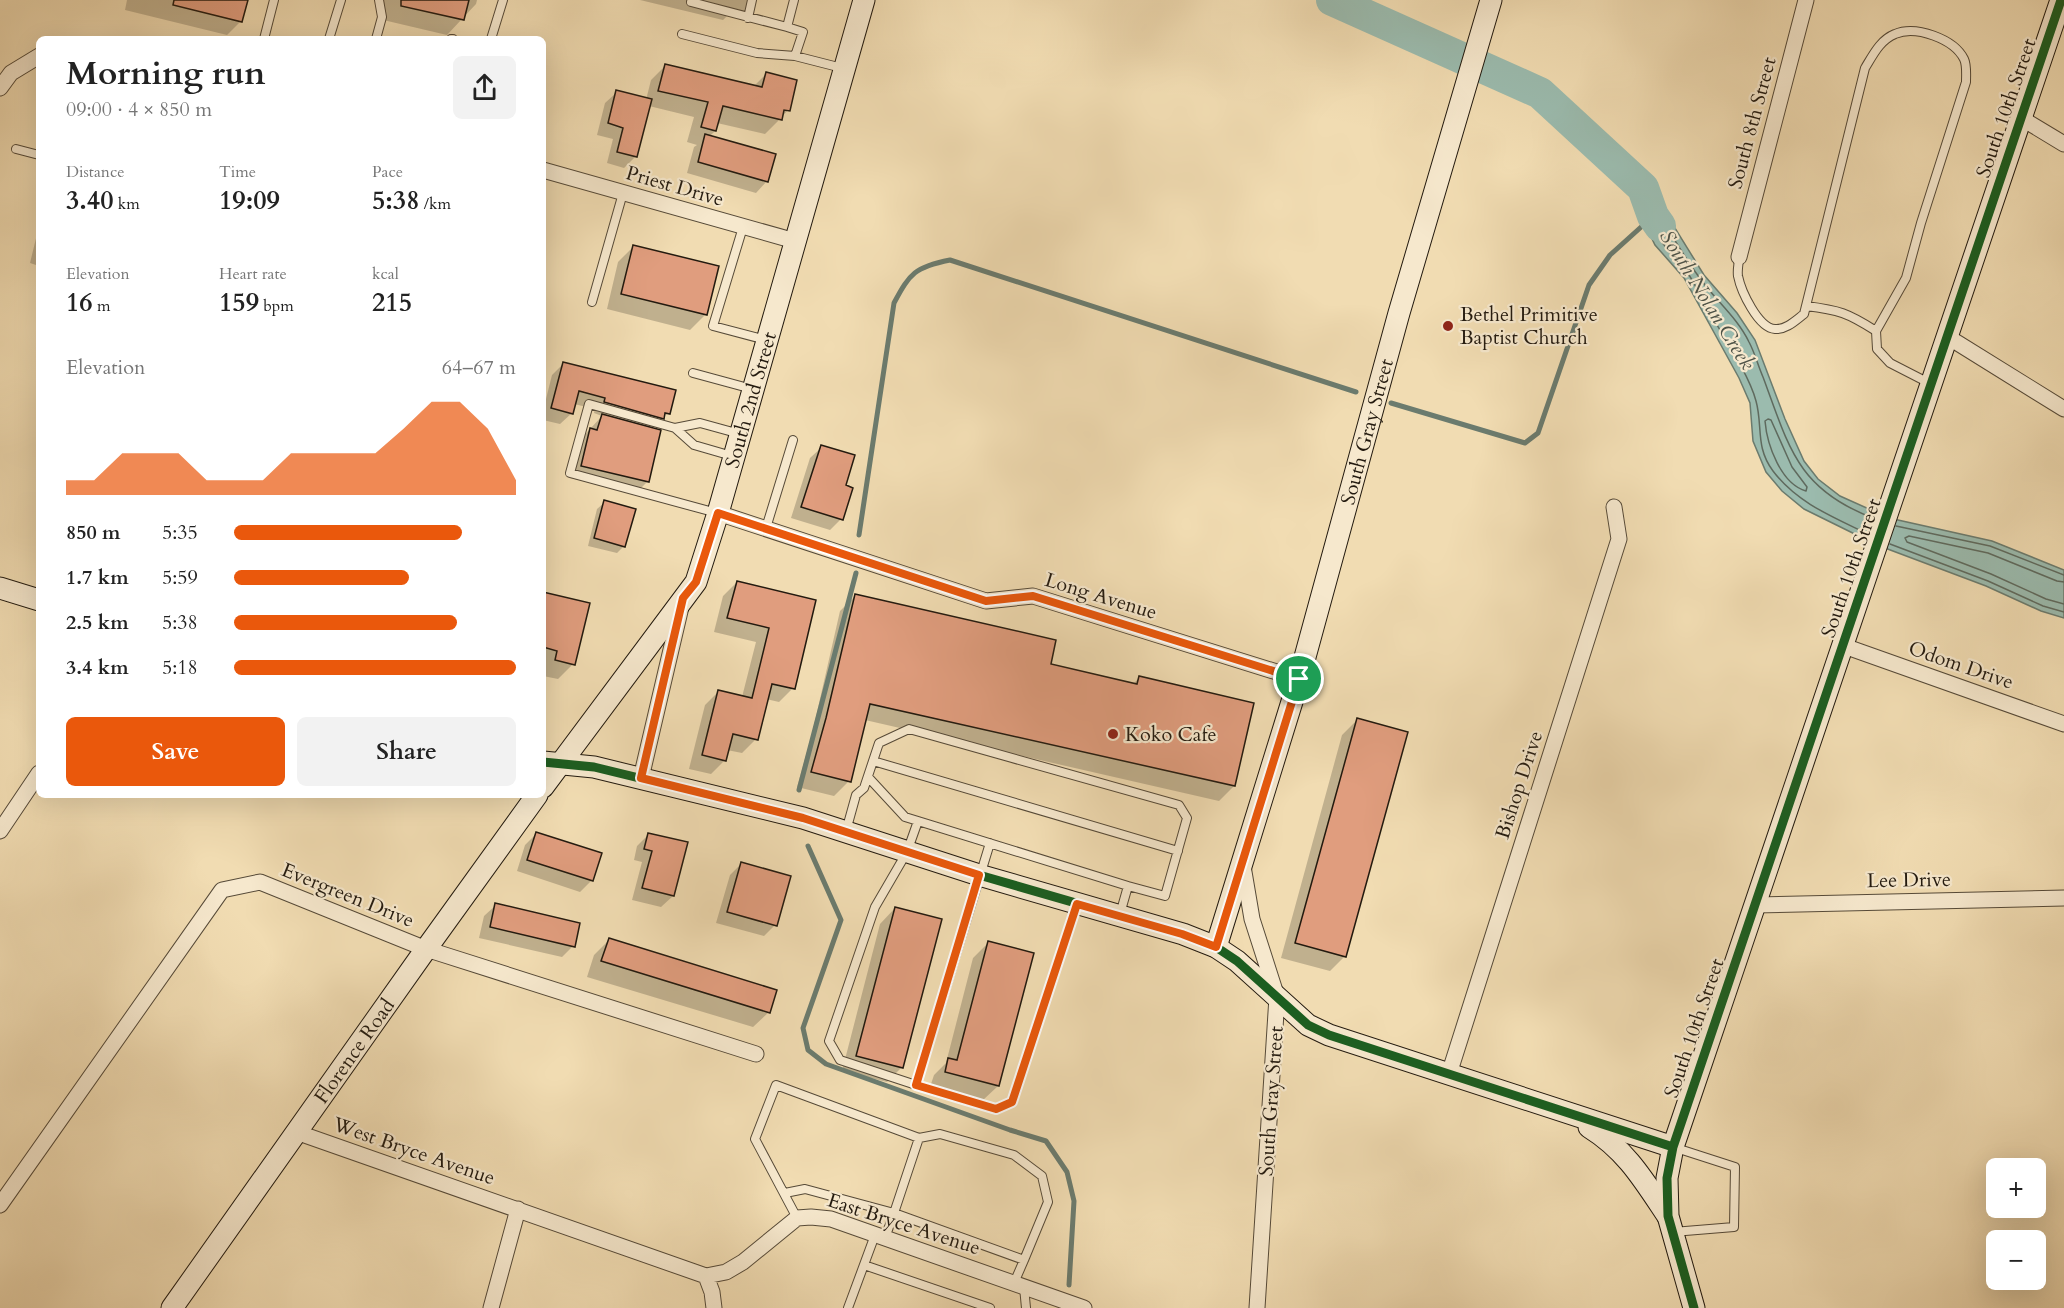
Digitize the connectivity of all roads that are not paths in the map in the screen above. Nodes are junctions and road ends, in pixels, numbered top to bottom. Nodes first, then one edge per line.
1 (274, 0) edge
2 (341, 0) edge
3 (379, 0) edge
4 (502, 0) edge
5 (752, 0) edge
6 (794, 0) edge
7 (864, 0) edge
8 (1491, 0) edge
9 (1806, 0) edge
10 (2061, 0) edge
11 (691, 2) dead end
12 (748, 18) junction
13 (786, 27) junction
14 (682, 34) dead end
15 (265, 36) edge
16 (330, 36) edge
17 (377, 36) edge
18 (492, 36) edge
19 (795, 56) junction
20 (36, 58) edge
21 (844, 68) junction
22 (0, 88) edge
23 (2021, 118) junction
24 (2064, 144) edge
25 (16, 150) dead end
26 (36, 154) edge
27 (546, 171) edge
28 (623, 193) junction
29 (743, 227) junction
30 (795, 241) junction
31 (1739, 257) joint
32 (592, 302) dead end
33 (1806, 306) junction
34 (1876, 331) junction
35 (1948, 337) junction
36 (767, 340) junction
37 (693, 373) dead end
38 (1932, 384) junction
39 (753, 389) junction
40 (2064, 409) edge
41 (675, 428) junction
42 (740, 434) junction
43 (793, 440) dead end
44 (734, 456) junction
45 (1614, 507) dead end
46 (718, 513) junction
47 (766, 528) junction
48 (0, 588) edge
49 (683, 598) junction
50 (36, 599) edge
51 (1844, 646) junction
52 (1299, 679) junction
53 (2064, 724) edge
54 (873, 761) junction
55 (551, 763) edge
56 (36, 777) edge
57 (868, 777) junction
58 (546, 778) edge
59 (641, 778) junction
60 (535, 798) edge
61 (918, 821) junction
62 (0, 831) edge
63 (845, 832) junction
64 (990, 843) junction
65 (1178, 850) junction
66 (907, 852) junction
67 (1242, 863) junction
68 (979, 875) junction
69 (1128, 886) junction
70 (2064, 898) edge
71 (1077, 904) junction
72 (1755, 905) junction
73 (1119, 916) junction
74 (1216, 947) junction
75 (426, 949) junction
76 (1277, 997) junction
77 (756, 1054) dead end
78 (1449, 1074) junction
79 (916, 1085) junction
80 (1563, 1111) junction
81 (296, 1132) junction
82 (919, 1138) junction
83 (1673, 1147) junction
84 (784, 1193) junction
85 (0, 1205) edge
86 (518, 1209) junction
87 (894, 1212) junction
88 (797, 1218) junction
89 (1670, 1224) junction
90 (880, 1237) junction
91 (1024, 1260) junction
92 (864, 1265) junction
93 (706, 1276) junction
94 (1019, 1285) junction
95 (172, 1308) edge
96 (492, 1308) edge
97 (714, 1308) edge
98 (849, 1308) edge
99 (990, 1308) edge
100 (1026, 1308) edge
101 (1084, 1308) edge
102 (1257, 1308) edge
103 (1694, 1308) edge

1 - 15 lane
2 - 16 lane
3 - 17 lane
4 - 18 lane
5 - 12 lane
6 - 13 lane
7 - 21 street, South 2nd Street
8 - 52 street, South Gray Street
9 - 31 street, South 8th Street
10 - 23 street, South 10th Street
11 - 12 lane
12 - 13 lane
13 - 19 lane
14 - 19 lane
19 - 21 lane
20 - 22 street
21 - 30 street, South 2nd Street
23 - 24 street
23 - 35 street, South 10th Street
25 - 26 lane
27 - 28 street, Priest Drive
28 - 29 street, Priest Drive
28 - 32 lane
29 - 30 street, Priest Drive
29 - 36 lane
30 - 36 street, South 2nd Street
31 - 33 lane
33 - 34 lane
33 - 34 lane
34 - 38 lane
35 - 38 street, South 10th Street
35 - 40 street
36 - 39 street, South 2nd Street
37 - 39 lane
38 - 51 street, South 10th Street
39 - 42 street, South 2nd Street
41 - 42 lane
41 - 44 lane
41 - 46 lane
42 - 44 street, South 2nd Street
43 - 47 lane
44 - 46 street, South 2nd Street
45 - 78 street, Bishop Drive
46 - 47 street, Long Avenue
46 - 49 street, South 2nd Street
47 - 52 street, Long Avenue
48 - 50 street
49 - 55 street, South 2nd Street
49 - 59 street
51 - 53 street, Odom Drive
51 - 72 street, South 10th Street
52 - 67 street, South Gray Street
54 - 57 lane
54 - 65 lane
54 - 65 lane
55 - 58 street
55 - 59 street
56 - 62 street
57 - 61 lane
57 - 63 lane
59 - 63 street
60 - 75 street, Florence Road
61 - 64 lane
61 - 66 lane
63 - 66 street
64 - 68 lane
64 - 69 lane
65 - 69 lane
66 - 68 street
66 - 79 lane
67 - 74 street, South Gray Street
67 - 76 street, South Gray Street
68 - 71 street
68 - 79 lane
69 - 73 lane
70 - 72 street, Lee Drive
71 - 73 street
71 - 79 lane
72 - 83 street, South 10th Street
73 - 74 street
74 - 76 street
75 - 77 street, Evergreen Drive
75 - 81 street, Florence Road
75 - 85 street, Evergreen Drive
76 - 78 street
76 - 102 street, South Gray Street
78 - 80 street
80 - 83 street
80 - 89 street
81 - 86 street, West Bryce Avenue
81 - 95 street, Florence Road
82 - 84 lane
82 - 87 lane
82 - 91 lane
83 - 89 street, South 10th Street
83 - 89 lane
84 - 87 lane
84 - 88 lane
86 - 93 street
86 - 96 street
87 - 90 lane
87 - 91 lane
88 - 90 street, East Bryce Avenue
88 - 93 street, East Bryce Avenue
89 - 103 street
90 - 92 lane
90 - 94 street, East Bryce Avenue
91 - 94 lane
92 - 98 lane
92 - 99 lane
93 - 97 street
94 - 100 lane
94 - 101 street, East Bryce Avenue

